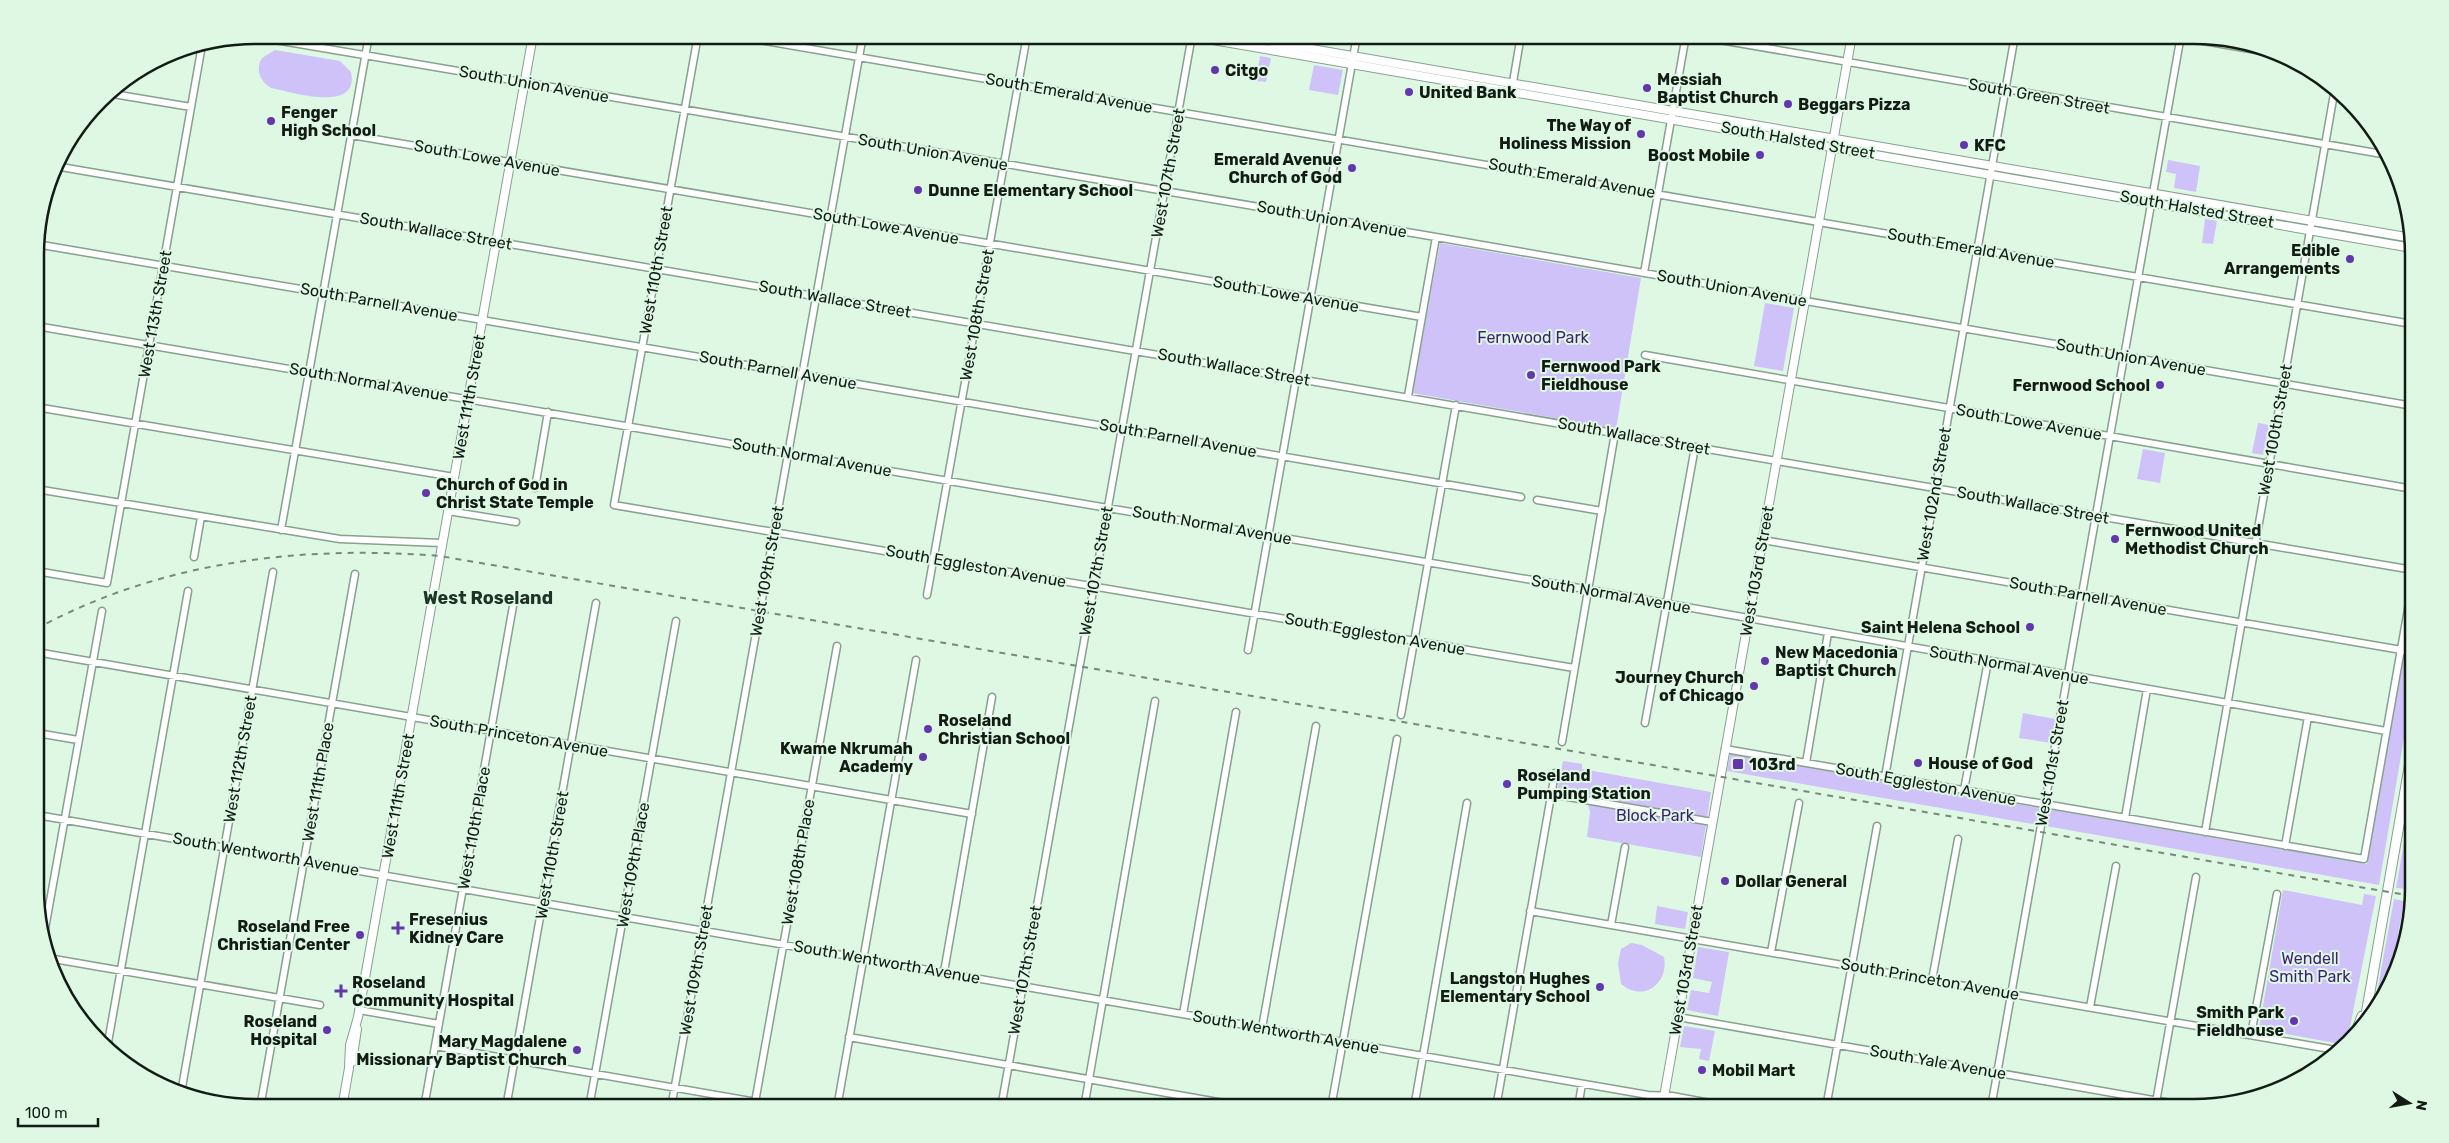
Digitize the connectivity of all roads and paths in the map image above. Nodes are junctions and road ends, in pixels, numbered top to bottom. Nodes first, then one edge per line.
1 (300, 44) edge
2 (367, 44) edge
3 (531, 44) edge
4 (696, 44) edge
5 (783, 44) edge
6 (861, 44) edge
7 (1025, 44) edge
8 (1188, 44) edge
9 (1250, 44) edge
10 (1277, 44) edge
11 (1356, 44) edge
12 (1519, 44) edge
13 (1684, 44) edge
14 (1743, 44) edge
15 (1851, 44) edge
16 (2013, 44) edge
17 (2180, 44) edge
18 (201, 51) edge
19 (365, 55) junction
20 (859, 57) junction
21 (1353, 59) junction
22 (1848, 62) junction
23 (525, 82) junction
24 (1018, 84) junction
25 (1512, 86) junction
26 (2005, 90) junction
27 (117, 95) edge
28 (2333, 96) edge
29 (192, 107) junction
30 (685, 109) junction
31 (1178, 111) junction
32 (1672, 114) junction
33 (2166, 117) junction
34 (351, 135) junction
35 (844, 136) junction
36 (1339, 139) junction
37 (1834, 142) junction
38 (2325, 144) junction
39 (2379, 153) edge
40 (510, 162) junction
41 (1004, 164) junction
42 (63, 167) edge
43 (1991, 169) junction
44 (177, 187) junction
45 (671, 189) junction
46 (1164, 191) junction
47 (1658, 193) junction
48 (2152, 197) junction
49 (337, 214) junction
50 (830, 216) junction
51 (1325, 218) junction
52 (1819, 222) junction
53 (2311, 225) junction
54 (1436, 237) junction
55 (2404, 237) edge
56 (496, 241) junction
57 (990, 243) junction
58 (44, 245) edge
59 (2405, 246) edge
60 (1977, 249) junction
61 (164, 266) junction
62 (656, 269) junction
63 (1150, 271) junction
64 (1644, 273) junction
65 (2138, 277) junction
66 (323, 293) junction
67 (816, 296) junction
68 (1310, 298) junction
69 (1805, 301) junction
70 (2297, 304) junction
71 (1422, 317) junction
72 (482, 320) junction
73 (976, 323) junction
74 (2405, 323) edge
75 (44, 327) edge
76 (1963, 328) junction
77 (149, 345) junction
78 (642, 347) junction
79 (1136, 350) junction
80 (1645, 355) dead end
81 (2124, 356) junction
82 (309, 372) junction
83 (802, 374) junction
84 (1296, 378) junction
85 (1791, 381) junction
86 (2283, 384) junction
87 (1408, 396) junction
88 (468, 398) junction
89 (962, 402) junction
90 (1456, 405) junction
91 (2405, 405) edge
92 (44, 408) edge
93 (1949, 408) junction
94 (548, 412) junction
95 (135, 424) junction
96 (628, 426) junction
97 (1122, 429) junction
98 (1615, 433) junction
99 (2110, 436) junction
100 (1695, 447) junction
101 (295, 451) junction
102 (788, 453) junction
103 (1282, 456) junction
104 (1777, 460) junction
105 (2269, 464) junction
106 (454, 478) junction
107 (948, 480) junction
108 (1442, 484) junction
109 (535, 488) dead end
110 (1936, 488) junction
111 (2405, 488) edge
112 (44, 490) edge
113 (1521, 497) dead end
114 (1537, 500) dead end
115 (121, 504) junction
116 (614, 505) joint
117 (1108, 507) junction
118 (448, 511) junction
119 (1602, 511) junction
120 (2096, 516) junction
121 (201, 517) junction
122 (516, 522) dead end
123 (281, 530) junction
124 (774, 532) junction
125 (1268, 535) junction
126 (1762, 540) junction
127 (442, 543) junction
128 (2255, 543) junction
129 (194, 557) dead end
130 (934, 559) junction
131 (1428, 562) junction
132 (1922, 568) junction
133 (2405, 569) edge
134 (44, 571) edge
135 (273, 572) dead end
136 (355, 574) dead end
137 (1094, 586) junction
138 (1588, 590) junction
139 (188, 591) dead end
140 (927, 595) dead end
141 (2082, 595) junction
142 (596, 603) dead end
143 (1667, 604) junction
144 (513, 606) dead end
145 (102, 611) dead end
146 (1254, 614) junction
147 (1748, 620) junction
148 (676, 621) dead end
149 (2241, 622) junction
150 (2405, 627) edge
151 (1828, 634) junction
152 (1414, 641) junction
153 (837, 646) dead end
154 (1908, 647) junction
155 (1248, 650) dead end
156 (2401, 650) junction
157 (2405, 651) edge
158 (44, 653) edge
159 (916, 660) dead end
160 (92, 661) junction
161 (1988, 661) junction
162 (1574, 668) junction
163 (172, 675) junction
164 (2068, 675) junction
165 (253, 689) junction
166 (2147, 689) junction
167 (992, 697) dead end
168 (1155, 700) dead end
169 (332, 702) junction
170 (2227, 703) junction
171 (1236, 712) dead end
172 (1401, 715) dead end
173 (412, 716) junction
174 (2308, 717) junction
175 (1646, 723) dead end
176 (1316, 726) dead end
177 (2386, 730) junction
178 (492, 731) junction
179 (44, 734) edge
180 (1397, 739) dead end
181 (78, 740) junction
182 (1562, 742) dead end
183 (571, 745) junction
184 (1725, 749) junction
185 (652, 759) junction
186 (1806, 763) junction
187 (731, 773) junction
188 (1554, 773) dead end
189 (1885, 777) junction
190 (811, 787) junction
191 (1964, 790) junction
192 (2405, 790) edge
193 (1551, 794) junction
194 (891, 800) junction
195 (1467, 803) dead end
196 (1799, 803) dead end
197 (2045, 804) junction
198 (972, 814) junction
199 (44, 816) edge
200 (2125, 818) junction
201 (64, 820) junction
202 (1712, 822) junction
203 (1877, 826) dead end
204 (2204, 832) junction
205 (144, 834) junction
206 (1958, 839) dead end
207 (2284, 846) junction
208 (224, 847) junction
209 (1625, 847) dead end
210 (304, 861) junction
211 (2116, 866) dead end
212 (384, 874) junction
213 (2196, 877) dead end
214 (464, 888) junction
215 (2277, 894) dead end
216 (543, 902) junction
217 (1530, 911) junction
218 (623, 916) junction
219 (47, 920) edge
220 (1611, 925) junction
221 (703, 930) junction
222 (1692, 938) junction
223 (783, 944) junction
224 (1772, 952) junction
225 (863, 958) junction
226 (56, 960) edge
227 (1852, 966) junction
228 (120, 971) junction
229 (944, 972) junction
230 (1932, 980) junction
231 (200, 984) junction
232 (1022, 986) junction
233 (2011, 994) junction
234 (2369, 995) junction
235 (280, 998) junction
236 (1102, 1000) junction
237 (320, 1005) dead end
238 (2090, 1007) junction
239 (359, 1010) junction
240 (2367, 1010) edge
241 (1183, 1014) junction
242 (1678, 1017) junction
243 (2361, 1018) edge
244 (2170, 1021) junction
245 (439, 1024) junction
246 (1262, 1028) junction
247 (2251, 1035) junction
248 (849, 1038) junction
249 (108, 1039) edge
250 (1343, 1042) junction
251 (1838, 1044) junction
252 (435, 1046) junction
253 (2330, 1050) edge
254 (1423, 1056) junction
255 (515, 1060) junction
256 (1008, 1065) junction
257 (1503, 1070) junction
258 (1997, 1072) junction
259 (595, 1074) junction
260 (1089, 1079) junction
261 (1582, 1084) junction
262 (182, 1086) edge
263 (675, 1088) junction
264 (1664, 1096) junction
265 (262, 1099) edge
266 (344, 1099) edge
267 (426, 1099) edge
268 (508, 1099) edge
269 (591, 1099) edge
270 (673, 1099) edge
271 (727, 1099) edge
272 (756, 1099) edge
273 (839, 1099) edge
274 (1002, 1099) edge
275 (1086, 1099) edge
276 (1201, 1099) edge
277 (1334, 1099) edge
278 (1416, 1099) edge
279 (1498, 1099) edge
280 (1580, 1099) edge
281 (1664, 1099) edge
282 (1682, 1099) edge
283 (1828, 1099) edge
284 (1992, 1099) edge
285 (2131, 1099) edge
286 (2157, 1099) edge

1 - 19 street, South Union Avenue
2 - 19 street
3 - 23 main road, West 111th Street
4 - 30 street, West 110th Street
5 - 20 street, South Emerald Avenue
6 - 20 street, West 109th Street
7 - 24 street, West 108th Street
8 - 31 street, West 107th Street
9 - 21 main road, South Halsted Street
10 - 21 main road, South Halsted Street
11 - 21 street
12 - 25 street
13 - 32 street
14 - 22 street, South Green Street
15 - 22 main road, West 103rd Street
16 - 26 street, West 102nd Street
17 - 33 street, West 101st Street
18 - 29 street, West 113th Street
19 - 23 street, South Union Avenue
19 - 34 street
20 - 24 street, South Emerald Avenue
20 - 35 street, West 109th Street
21 - 25 main road, South Halsted Street
21 - 36 street
22 - 26 street, South Green Street
22 - 37 main road, West 103rd Street
23 - 30 street, South Union Avenue
23 - 40 main road, West 111th Street
24 - 31 street, South Emerald Avenue
24 - 41 street, West 108th Street
25 - 32 main road, South Halsted Street
26 - 33 street, South Green Street
26 - 43 street, West 102nd Street
27 - 29 street
28 - 38 street, West 100th Street
29 - 44 street, West 113th Street
30 - 35 street, South Union Avenue
30 - 45 street, West 110th Street
31 - 36 street, South Emerald Avenue
31 - 46 street, West 107th Street
32 - 37 main road, South Halsted Street
32 - 47 street
33 - 38 street, South Green Street
33 - 48 street, West 101st Street
34 - 40 street, South Lowe Avenue
34 - 49 street
35 - 41 street, South Union Avenue
35 - 50 street, West 109th Street
36 - 47 street, South Emerald Avenue
36 - 51 street
37 - 43 main road, South Halsted Street
37 - 52 main road, West 103rd Street
38 - 39 street, South Green Street
38 - 53 street, West 100th Street
40 - 45 street, South Lowe Avenue
40 - 56 main road, West 111th Street
41 - 46 street, South Union Avenue
41 - 57 street, West 108th Street
42 - 44 street, South Wallace Street
43 - 48 main road, South Halsted Street
43 - 60 street, West 102nd Street
44 - 49 street, South Wallace Street
44 - 61 street, West 113th Street
45 - 50 street, South Lowe Avenue
45 - 62 street, West 110th Street
46 - 51 street, South Union Avenue
46 - 63 street, West 107th Street
47 - 52 street, South Emerald Avenue
47 - 64 street
48 - 53 main road, South Halsted Street
48 - 65 street, West 101st Street
49 - 56 street, South Wallace Street
49 - 66 street
50 - 57 street, South Lowe Avenue
50 - 67 street, West 109th Street
51 - 54 street, South Union Avenue
51 - 68 street
52 - 60 street, South Emerald Avenue
52 - 69 main road, West 103rd Street
53 - 55 main road, South Halsted Street
53 - 59 main road, South Halsted Street
53 - 70 street, West 100th Street
54 - 64 street, South Union Avenue
54 - 71 street
56 - 62 street, South Wallace Street
56 - 72 main road, West 111th Street
57 - 63 street, South Lowe Avenue
57 - 73 street, West 108th Street
58 - 61 street, South Parnell Avenue
60 - 65 street, South Emerald Avenue
60 - 76 street, West 102nd Street
61 - 66 street, South Parnell Avenue
61 - 77 street, West 113th Street
62 - 67 street, South Wallace Street
62 - 78 street, West 110th Street
63 - 68 street, South Lowe Avenue
63 - 79 street, West 107th Street
64 - 69 street, South Union Avenue
65 - 70 street, South Emerald Avenue
65 - 81 street, West 101st Street
66 - 72 street, South Parnell Avenue
66 - 82 street
67 - 73 street, South Wallace Street
67 - 83 street, West 109th Street
68 - 71 street, South Lowe Avenue
68 - 84 street
69 - 76 street, South Union Avenue
69 - 85 main road, West 103rd Street
70 - 74 street, South Emerald Avenue
70 - 86 street, West 100th Street
71 - 87 street
72 - 78 street, South Parnell Avenue
72 - 88 main road, West 111th Street
73 - 79 street, South Wallace Street
73 - 89 street, West 108th Street
75 - 77 street, South Normal Avenue
76 - 81 street, South Union Avenue
76 - 93 street, West 102nd Street
77 - 82 street, South Normal Avenue
77 - 95 street, West 113th Street
78 - 83 street, South Parnell Avenue
78 - 96 street, West 110th Street
79 - 84 street, South Wallace Street
79 - 97 street, West 107th Street
80 - 85 street, South Lowe Avenue
81 - 86 street, South Union Avenue
81 - 99 street, West 101st Street
82 - 88 street, South Normal Avenue
82 - 101 street
83 - 89 street, South Parnell Avenue
83 - 102 street, West 109th Street
84 - 87 street, South Wallace Street
84 - 103 street
85 - 93 street, South Lowe Avenue
85 - 104 main road, West 103rd Street
86 - 91 street, South Union Avenue
86 - 105 street, West 100th Street
87 - 90 street, South Wallace Street
88 - 94 street, South Normal Avenue
88 - 106 main road, West 111th Street
89 - 97 street, South Parnell Avenue
89 - 107 street, West 108th Street
90 - 98 street, South Wallace Street
90 - 108 street
92 - 95 street
93 - 99 street, South Lowe Avenue
93 - 110 street, West 102nd Street
94 - 96 street, South Normal Avenue
94 - 109 street
95 - 101 street
95 - 115 street, West 113th Street
96 - 102 street, South Normal Avenue
96 - 116 street, West 110th Street
97 - 103 street, South Parnell Avenue
97 - 117 street, West 107th Street
98 - 100 street, South Wallace Street
98 - 119 street
99 - 105 street, South Lowe Avenue
99 - 120 street, West 101st Street
100 - 104 street, South Wallace Street
100 - 143 street
101 - 106 street
101 - 123 street
102 - 107 street, South Normal Avenue
102 - 124 street, West 109th Street
103 - 108 street, South Parnell Avenue
103 - 125 street
104 - 110 street, South Wallace Street
104 - 126 main road, West 103rd Street
105 - 111 street, South Lowe Avenue
105 - 128 street, West 100th Street
106 - 118 main road, West 111th Street
107 - 117 street, South Normal Avenue
107 - 130 street, West 108th Street
108 - 113 street, South Parnell Avenue
108 - 131 street
110 - 120 street, South Wallace Street
110 - 132 street, West 102nd Street
112 - 115 street
114 - 119 street
115 - 121 street
115 - 134 street, West 113th Street
116 - 124 street, South Eggleston Avenue
117 - 125 street, South Normal Avenue
117 - 137 street, West 107th Street
118 - 122 street
118 - 127 main road, West 111th Street
119 - 138 street
120 - 128 street, South Wallace Street
120 - 141 street, West 101st Street
121 - 123 street
121 - 129 street
123 - 127 street
124 - 130 street, South Eggleston Avenue
124 - 187 street, West 109th Street
125 - 131 street, South Normal Avenue
125 - 146 street
126 - 132 street, South Parnell Avenue
126 - 147 main road, West 103rd Street
127 - 173 main road, West 111th Street
128 - 133 street, South Wallace Street
128 - 149 street, West 100th Street
130 - 137 street, South Eggleston Avenue
130 - 140 street, West 108th Street
131 - 138 street, South Normal Avenue
131 - 152 street
132 - 141 street, South Parnell Avenue
132 - 154 street, West 102nd Street
135 - 165 street, West 112th Street
136 - 169 street, West 111th Place
137 - 146 street, South Eggleston Avenue
137 - 232 street, West 107th Street
138 - 143 street, South Normal Avenue
138 - 162 street
139 - 163 street
141 - 149 street, South Parnell Avenue
141 - 164 street, West 101st Street
142 - 183 street, West 110th Street
143 - 147 street, South Normal Avenue
143 - 175 street
144 - 178 street, West 110th Place
145 - 160 street
146 - 152 street, South Eggleston Avenue
146 - 155 street
147 - 151 street, South Normal Avenue
147 - 184 main road, West 103rd Street
148 - 185 street, West 109th Place
149 - 156 street, South Parnell Avenue
149 - 170 street, West 100th Street
150 - 156 street
151 - 154 street, South Normal Avenue
151 - 186 street
152 - 162 street, South Eggleston Avenue
152 - 172 street
153 - 190 street, West 108th Place
154 - 161 street, South Normal Avenue
154 - 189 street, West 102nd Street
156 - 157 street, South Parnell Avenue
156 - 177 street
158 - 160 street, South Princeton Avenue
159 - 194 street
160 - 163 street, South Princeton Avenue
160 - 181 street
161 - 164 street, South Normal Avenue
161 - 191 street
162 - 182 street
163 - 165 street, South Princeton Avenue
163 - 205 street
164 - 166 street, South Normal Avenue
164 - 197 street, West 101st Street
165 - 169 street, South Princeton Avenue
165 - 208 street, West 112th Street
166 - 170 street, South Normal Avenue
166 - 200 street
167 - 198 street
168 - 236 street
169 - 173 street, South Princeton Avenue
169 - 210 street, West 111th Place
170 - 174 street, South Normal Avenue
170 - 204 street, West 100th Street
171 - 241 street
173 - 178 street, South Princeton Avenue
173 - 212 main road, West 111th Street
174 - 177 street, South Normal Avenue
174 - 207 street
176 - 246 street
177 - 207 street, South Eggleston Avenue
178 - 183 street, South Princeton Avenue
178 - 214 street, West 110th Place
179 - 181 street
180 - 250 street
181 - 201 street
183 - 185 street, South Princeton Avenue
183 - 216 street, West 110th Street
184 - 186 street, South Eggleston Avenue
184 - 202 main road, West 103rd Street
185 - 187 street, South Princeton Avenue
185 - 218 street, West 109th Place
186 - 189 street, South Eggleston Avenue
187 - 190 street, South Princeton Avenue
187 - 221 street, West 109th Street
188 - 193 street
189 - 191 street, South Eggleston Avenue
190 - 194 street, South Princeton Avenue
190 - 223 street, West 108th Place
191 - 197 street, South Eggleston Avenue
192 - 234 highway
193 - 202 street
193 - 217 street
194 - 198 street, South Princeton Avenue
194 - 225 street
195 - 254 street
196 - 224 street
197 - 200 street, South Eggleston Avenue
197 - 233 street, West 101st Street
198 - 229 street
199 - 201 street, South Wentworth Avenue
200 - 204 street, South Eggleston Avenue
201 - 205 street, South Wentworth Avenue
201 - 219 street
202 - 222 main road, West 103rd Street
203 - 227 street
204 - 207 street, South Eggleston Avenue
205 - 208 street, South Wentworth Avenue
205 - 228 street
206 - 230 street
208 - 210 street, South Wentworth Avenue
208 - 231 street, West 112th Street
209 - 220 street
210 - 212 street, South Wentworth Avenue
210 - 235 street, West 111th Place
211 - 238 street
212 - 214 street, South Wentworth Avenue
212 - 239 main road, West 111th Street
213 - 244 street
214 - 216 street, South Wentworth Avenue
214 - 245 street, West 110th Place
215 - 247 street
216 - 218 street, South Wentworth Avenue
216 - 255 street, West 110th Street
217 - 220 street, South Princeton Avenue
217 - 257 street
218 - 221 street, South Wentworth Avenue
218 - 259 street, West 109th Place
220 - 222 street, South Princeton Avenue
221 - 223 street, South Wentworth Avenue
221 - 263 street, West 109th Street
222 - 224 street, South Princeton Avenue
222 - 242 main road, West 103rd Street
223 - 225 street, South Wentworth Avenue
223 - 272 street, West 108th Place
224 - 227 street, South Princeton Avenue
225 - 229 street, South Wentworth Avenue
225 - 248 street
226 - 228 street
227 - 230 street, South Princeton Avenue
227 - 251 street
228 - 231 street
228 - 249 street
229 - 232 street, South Wentworth Avenue
230 - 233 street, South Princeton Avenue
231 - 235 street
231 - 262 street, West 112th Street
232 - 236 street, South Wentworth Avenue
232 - 256 street, West 107th Street
233 - 238 street, South Princeton Avenue
233 - 258 street, West 101st Street
234 - 240 highway
234 - 243 highway
235 - 237 street
235 - 265 street, West 111th Place
236 - 241 street, South Wentworth Avenue
236 - 260 street
238 - 244 street, South Princeton Avenue
239 - 245 street
239 - 266 main road, West 111th Street
241 - 246 street, South Wentworth Avenue
242 - 251 street, South Yale Avenue
242 - 264 main road, West 103rd Street
244 - 247 street, South Princeton Avenue
244 - 286 street
245 - 252 street, West 110th Place
246 - 250 street, South Wentworth Avenue
247 - 253 street, South Princeton Avenue
248 - 256 street
248 - 273 street
250 - 254 street, South Wentworth Avenue
250 - 277 street
251 - 258 street, South Yale Avenue
251 - 283 street
252 - 255 street
252 - 267 street, West 110th Place
254 - 257 street, South Wentworth Avenue
254 - 278 street
255 - 259 street
255 - 268 street, West 110th Street
256 - 260 street
256 - 274 street, West 107th Street
257 - 261 street, South Wentworth Avenue
257 - 279 street
258 - 284 street, West 101st Street
258 - 285 street, South Yale Avenue
259 - 263 street
259 - 269 street, West 109th Place
260 - 275 street
260 - 276 street
261 - 264 street, South Wentworth Avenue
261 - 280 street
263 - 270 street, West 109th Street
263 - 271 street
264 - 281 main road, West 103rd Street
264 - 282 street, South Wentworth Avenue

